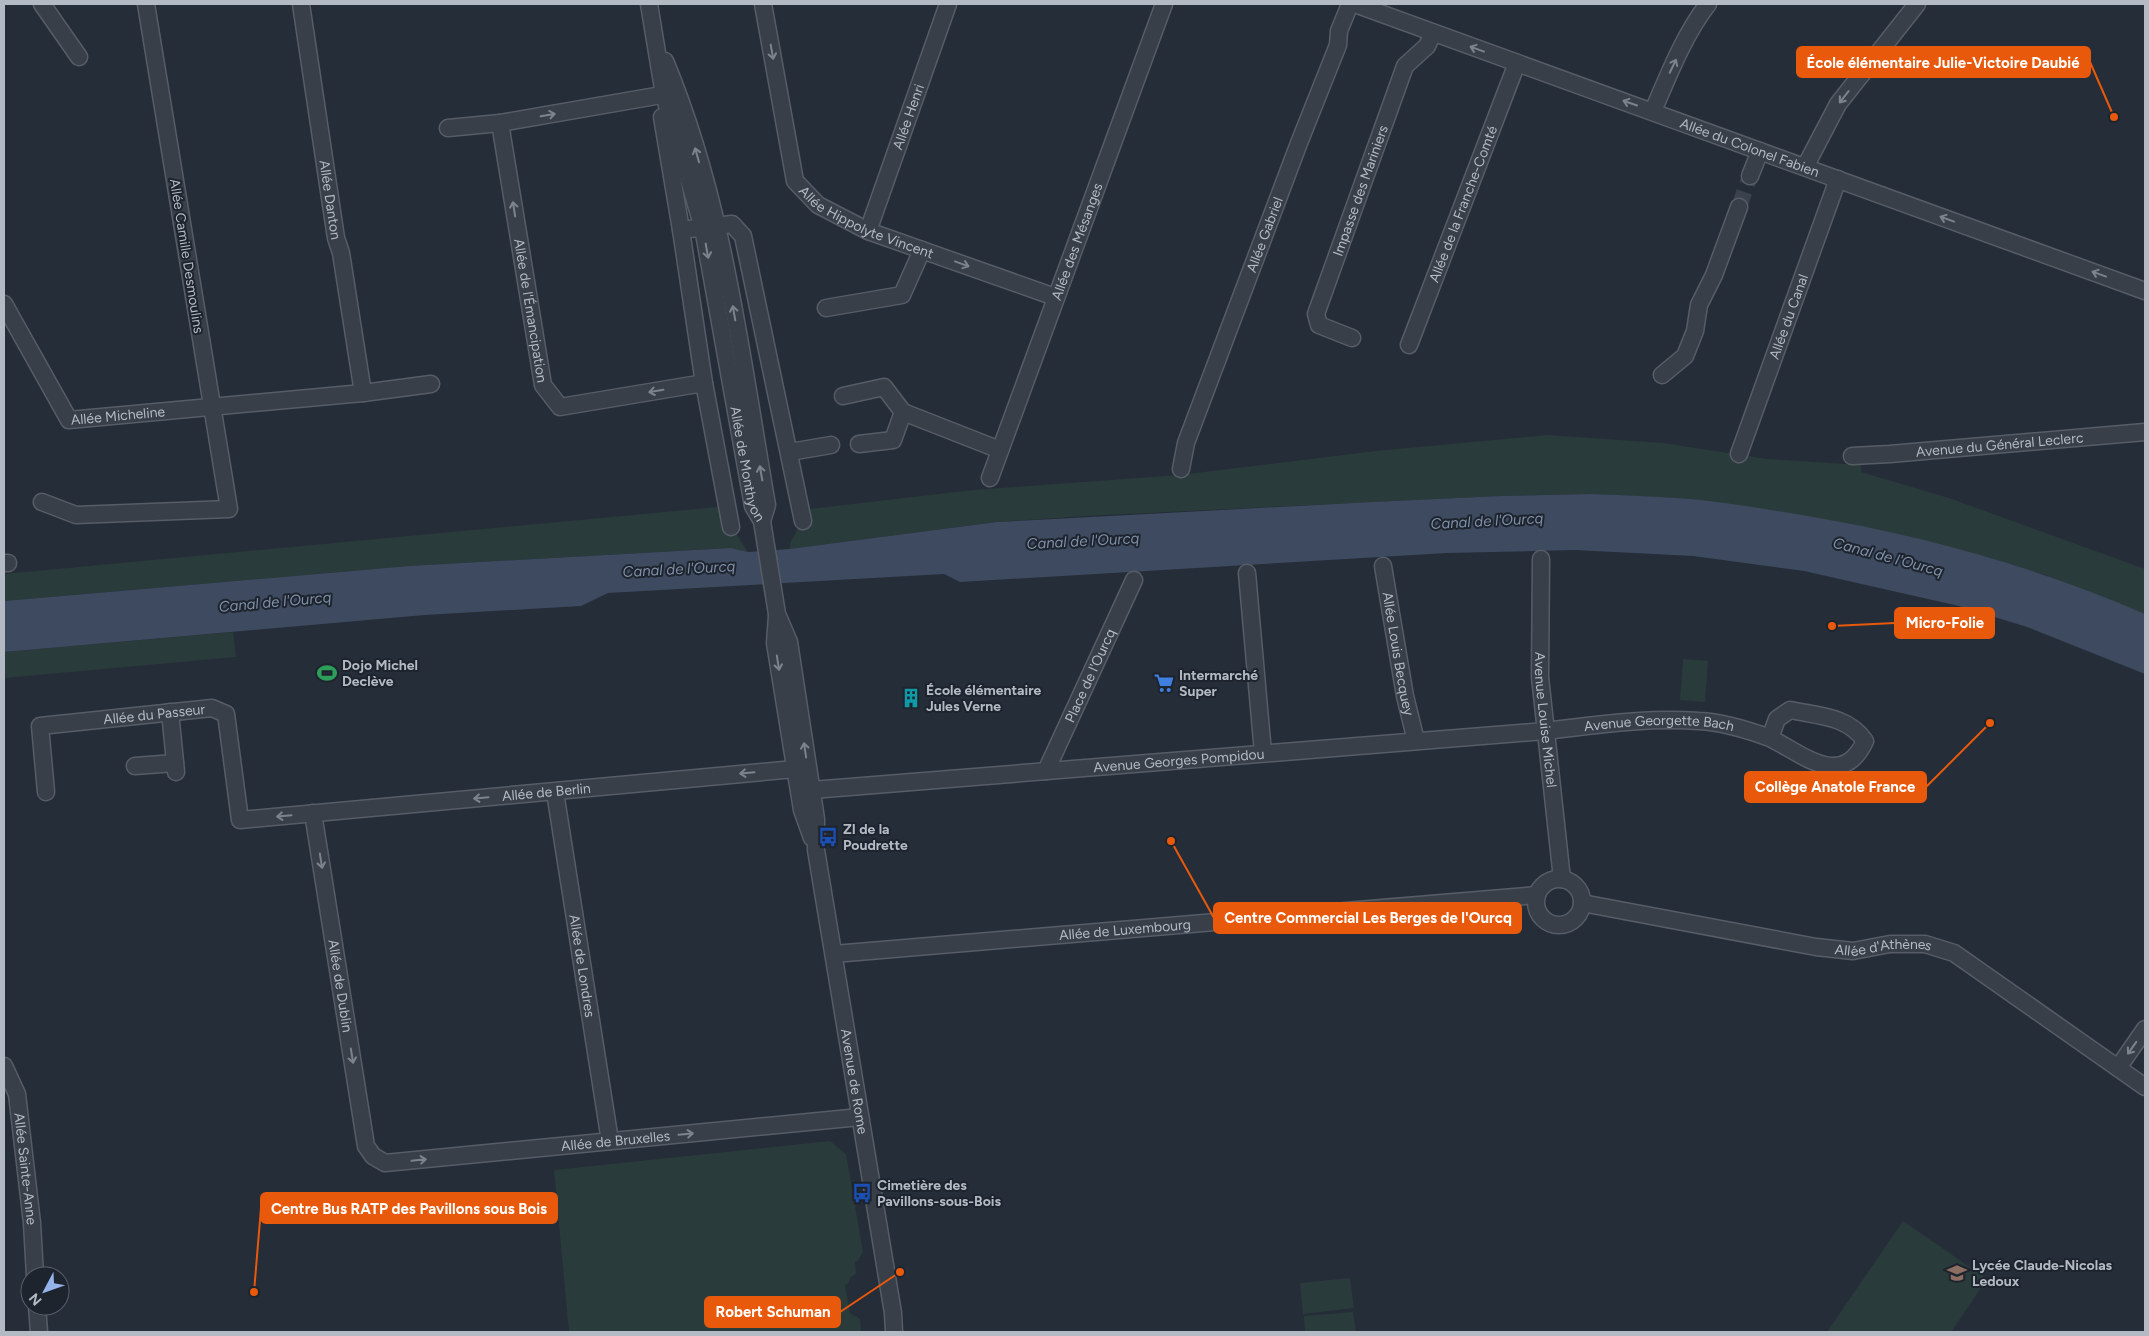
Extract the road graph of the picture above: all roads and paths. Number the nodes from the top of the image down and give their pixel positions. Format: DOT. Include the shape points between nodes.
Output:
graph roads {
  1 [pos="42,4"];
  2 [pos="146,4"];
  3 [pos="301,4"];
  4 [pos="649,4"];
  5 [pos="763,4"];
  6 [pos="948,4"];
  7 [pos="1164,4"];
  8 [pos="1356,4"];
  9 [pos="1708,4"];
  10 [pos="1917,4"];
  11 [pos="1433,33"];
  12 [pos="79,57"];
  13 [pos="1517,63"];
  14 [pos="671,93"];
  15 [pos="1653,111"];
  16 [pos="500,123"];
  17 [pos="448,128"];
  18 [pos="1760,151"];
  19 [pos="1805,166"];
  20 [pos="1750,176"];
  21 [pos="1838,179"];
  22 [pos="1739,207"];
  23 [pos="710,227"];
  24 [pos="681,230"];
  25 [pos="868,231"];
  26 [pos="922,250"];
  27 [pos="2145,291"];
  28 [pos="1056,297"];
  29 [pos="4,304"];
  30 [pos="826,308"];
  31 [pos="1352,338"];
  32 [pos="1409,345"];
  33 [pos="1662,375"];
  34 [pos="704,383"];
  35 [pos="431,384"];
  36 [pos="363,393"];
  37 [pos="843,396"];
  38 [pos="211,408"];
  39 [pos="903,412"];
  40 [pos="2145,432"];
  41 [pos="859,444"];
  42 [pos="831,445"];
  43 [pos="1000,450"];
  44 [pos="790,452"];
  45 [pos="1739,454"];
  46 [pos="1852,456"];
  47 [pos="1181,469"];
  48 [pos="990,478"];
  49 [pos="42,502"];
  50 [pos="803,521"];
  51 [pos="731,527"];
  52 [pos="1541,559"];
  53 [pos="1383,566"];
  54 [pos="1247,574"];
  55 [pos="1134,580"];
  56 [pos="776,609"];
  57 [pos="170,712"];
  58 [pos="1545,730"];
  59 [pos="1770,738"];
  60 [pos="1416,741"];
  61 [pos="1263,753"];
  62 [pos="135,766"];
  63 [pos="795,769"];
  64 [pos="1046,771"];
  65 [pos="812,790"];
  66 [pos="46,792"];
  67 [pos="555,792"];
  68 [pos="313,813"];
  69 [pos="816,819"];
  70 [pos="240,820"];
  71 [pos="816,850"];
  72 [pos="1562,879"];
  73 [pos="1537,895"];
  74 [pos="1582,903"];
  75 [pos="834,954"];
  76 [pos="2145,1029"];
  77 [pos="4,1066"];
  78 [pos="2118,1068"];
  79 [pos="2145,1087"];
  80 [pos="860,1118"];
  81 [pos="610,1141"];
  82 [pos="373,1156"];
  83 [pos="34,1266"];
  84 [pos="893,1313"];
  85 [pos="38,1316"];
  86 [pos="39,1332"];
  87 [pos="894,1332"];
  88 [pos="899,1332"];
  1 -- 12 [label="street"];
  2 -- 38 [label="street, Allée Camille Desmoulins"];
  3 -- 36 [label="street, Allée Danton"];
  4 -- 14 [label="street, Allée de Monthyon"];
  5 -- 25 [label="street, Allée Hippolyte Vincent, one-way" via="795,181 818,205"];
  6 -- 25 [label="street, Allée Henri"];
  7 -- 28 [label="street, Allée des Mésanges"];
  8 -- 11 [label="street, Allée du Colonel Fabien"];
  8 -- 47 [label="street, Allée Gabriel" via="1339,31 1338,45 1186,443"];
  15 -- 9 [label="street, one-way" via="1697,18"];
  10 -- 19 [label="street, one-way" via="1838,104"];
  13 -- 11 [label="street, Allée du Colonel Fabien, one-way"];
  11 -- 31 [label="street, Impasse des Mariniers" via="1427,46 1405,66 1316,314 1319,325"];
  15 -- 13 [label="street, Allée du Colonel Fabien, one-way"];
  13 -- 32 [label="street, Allée de la Franche-Comté"];
  16 -- 14 [label="street, one-way"];
  14 -- 23 [label="street, Allée de Monthyon"];
  14 -- 24 [label="street, Allée de Monthyon" via="661,114"];
  15 -- 18 [label="street, Allée du Colonel Fabien"];
  16 -- 17 [label="street"];
  34 -- 16 [label="street, Allée de l'Émancipation, one-way" via="560,406 542,385"];
  18 -- 19 [label="street, Allée du Colonel Fabien"];
  18 -- 20 [label="street"];
  19 -- 21 [label="street, Allée du Colonel Fabien"];
  27 -- 21 [label="street, Allée du Colonel Fabien, one-way"];
  21 -- 45 [label="street, Allée du Canal"];
  22 -- 33 [label="street" via="1714,275 1699,305 1695,331 1685,356"];
  23 -- 24 [label="street"];
  23 -- 44 [label="street" via="732,224 743,236"];
  23 -- 56 [label="street, Allée de Monthyon" via="753,506 762,521"];
  24 -- 34 [label="street, Allée de Monthyon"];
  25 -- 26 [label="street, Allée Hippolyte Vincent"];
  26 -- 28 [label="street, Allée Hippolyte Vincent, one-way"];
  26 -- 30 [label="street" via="902,295"];
  28 -- 43 [label="street, Allée des Mésanges"];
  29 -- 38 [label="street, Allée Micheline" via="69,420"];
  34 -- 51 [label="street, Allée de Monthyon"];
  35 -- 36 [label="street"];
  36 -- 38 [label="street"];
  37 -- 39 [label="street" via="884,387"];
  38 -- 49 [label="street, Allée Camille Desmoulins" via="229,509 76,515"];
  39 -- 41 [label="street" via="894,440"];
  39 -- 43 [label="street"];
  40 -- 46 [label="street, Avenue du Général Leclerc"];
  42 -- 44 [label="street"];
  43 -- 48 [label="street, Allée des Mésanges"];
  44 -- 50 [label="street"];
  52 -- 58 [label="street, Avenue Louise Michel" via="1540,677"];
  53 -- 60 [label="street, Allée Louis Becquey"];
  54 -- 61 [label="street"];
  55 -- 64 [label="street, Place de l'Ourcq"];
  56 -- 63 [label="street, Avenue de Rome, one-way" via="775,643"];
  65 -- 56 [label="street, Avenue de Rome, one-way" via="789,642"];
  57 -- 62 [label="street" via="175,768"];
  57 -- 66 [label="street, Allée du Passeur" via="40,726"];
  57 -- 70 [label="street, Allée du Passeur" via="212,708 226,714"];
  58 -- 59 [label="street, Avenue Georgette Bach" via="1630,721 1700,720 1743,728"];
  58 -- 60 [label="street, Avenue Georges Pompidou"];
  58 -- 72 [label="street, Avenue Louise Michel"];
  59 -- 59 [label="street, Avenue Georgette Bach" via="1826,767 1842,766 1859,755 1865,741 1846,722 1790,710 1777,719"];
  60 -- 61 [label="street, Avenue Georges Pompidou"];
  61 -- 64 [label="street, Avenue Georges Pompidou"];
  63 -- 67 [label="street, Allée de Berlin, one-way"];
  63 -- 69 [label="street" via="804,772 809,808"];
  63 -- 71 [label="street, Avenue de Rome" via="802,810"];
  64 -- 65 [label="street, Avenue Georges Pompidou"];
  65 -- 69 [label="street, Avenue de Rome"];
  67 -- 68 [label="street, Allée de Berlin, one-way"];
  67 -- 81 [label="street, Allée de Londres"];
  68 -- 70 [label="street, Allée de Berlin, one-way"];
  68 -- 82 [label="street, Allée de Dublin, one-way" via="366,1146"];
  69 -- 71 [label="street, Avenue de Rome"];
  71 -- 75 [label="street, Avenue de Rome"];
  72 -- 73 [label="street" via="1547,882"];
  72 -- 74 [label="street" via="1574,885 1582,896"];
  73 -- 74 [label="street" via="1541,918 1554,926 1570,923 1581,911"];
  73 -- 75 [label="street, Allée de Luxembourg"];
  74 -- 78 [label="street, Allée d'Athènes" via="1826,948 1853,951 1890,944 1925,944 1954,953"];
  75 -- 80 [label="street, Avenue de Rome"];
  76 -- 78 [label="street, one-way"];
  77 -- 83 [label="street, Allée Sainte-Anne" via="17,1094"];
  78 -- 79 [label="street, Allée d'Athènes"];
  81 -- 80 [label="street, Allée de Bruxelles, one-way"];
  80 -- 84 [label="street, Avenue de Rome"];
  82 -- 81 [label="street, Allée de Bruxelles, one-way" via="385,1163"];
  84 -- 87 [label="street, Avenue de Rome"];
  84 -- 88 [label="street, Avenue de Rome"];
  85 -- 86 [label="street"];
}
